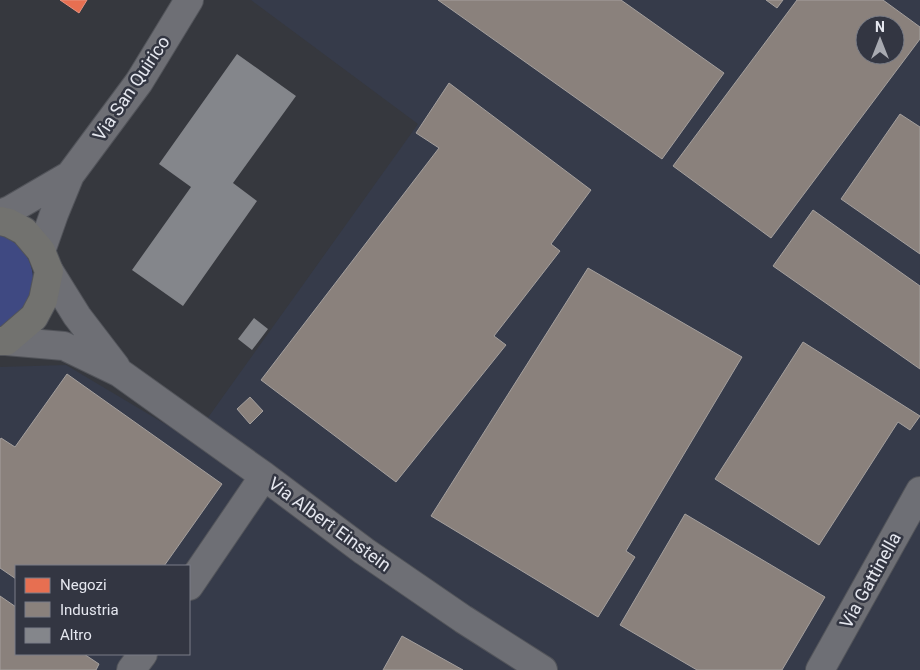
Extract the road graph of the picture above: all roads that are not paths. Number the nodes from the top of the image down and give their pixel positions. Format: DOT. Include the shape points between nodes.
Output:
graph roads {
  1 [pos="189,0"];
  2 [pos="70,175"];
  3 [pos="0,214"];
  4 [pos="0,221"];
  5 [pos="45,261"];
  6 [pos="3,341"];
  7 [pos="120,373"];
  8 [pos="264,476"];
  9 [pos="920,490"];
  10 [pos="190,585"];
  11 [pos="142,655"];
  12 [pos="132,670"];
  13 [pos="543,670"];
  14 [pos="820,670"];
  1 -- 2 [label="street, Via San Quirico" via="139,82"];
  2 -- 3 [label="street, Via San Quirico"];
  2 -- 5 [label="street, Via San Quirico" via="54,214"];
  4 -- 5 [label="main road" via="24,231"];
  5 -- 6 [label="main road, Via San Quirico" via="43,300 34,317"];
  5 -- 7 [label="street, Via Albert Einstein" via="77,316"];
  6 -- 7 [label="street, Via Albert Einstein" via="64,346"];
  7 -- 8 [label="street, Via Albert Einstein"];
  8 -- 10 [label="street"];
  8 -- 13 [label="street, Via Albert Einstein" via="364,551"];
  9 -- 14 [label="street, Via Gattinella"];
  11 -- 12 [label="street"];
}
